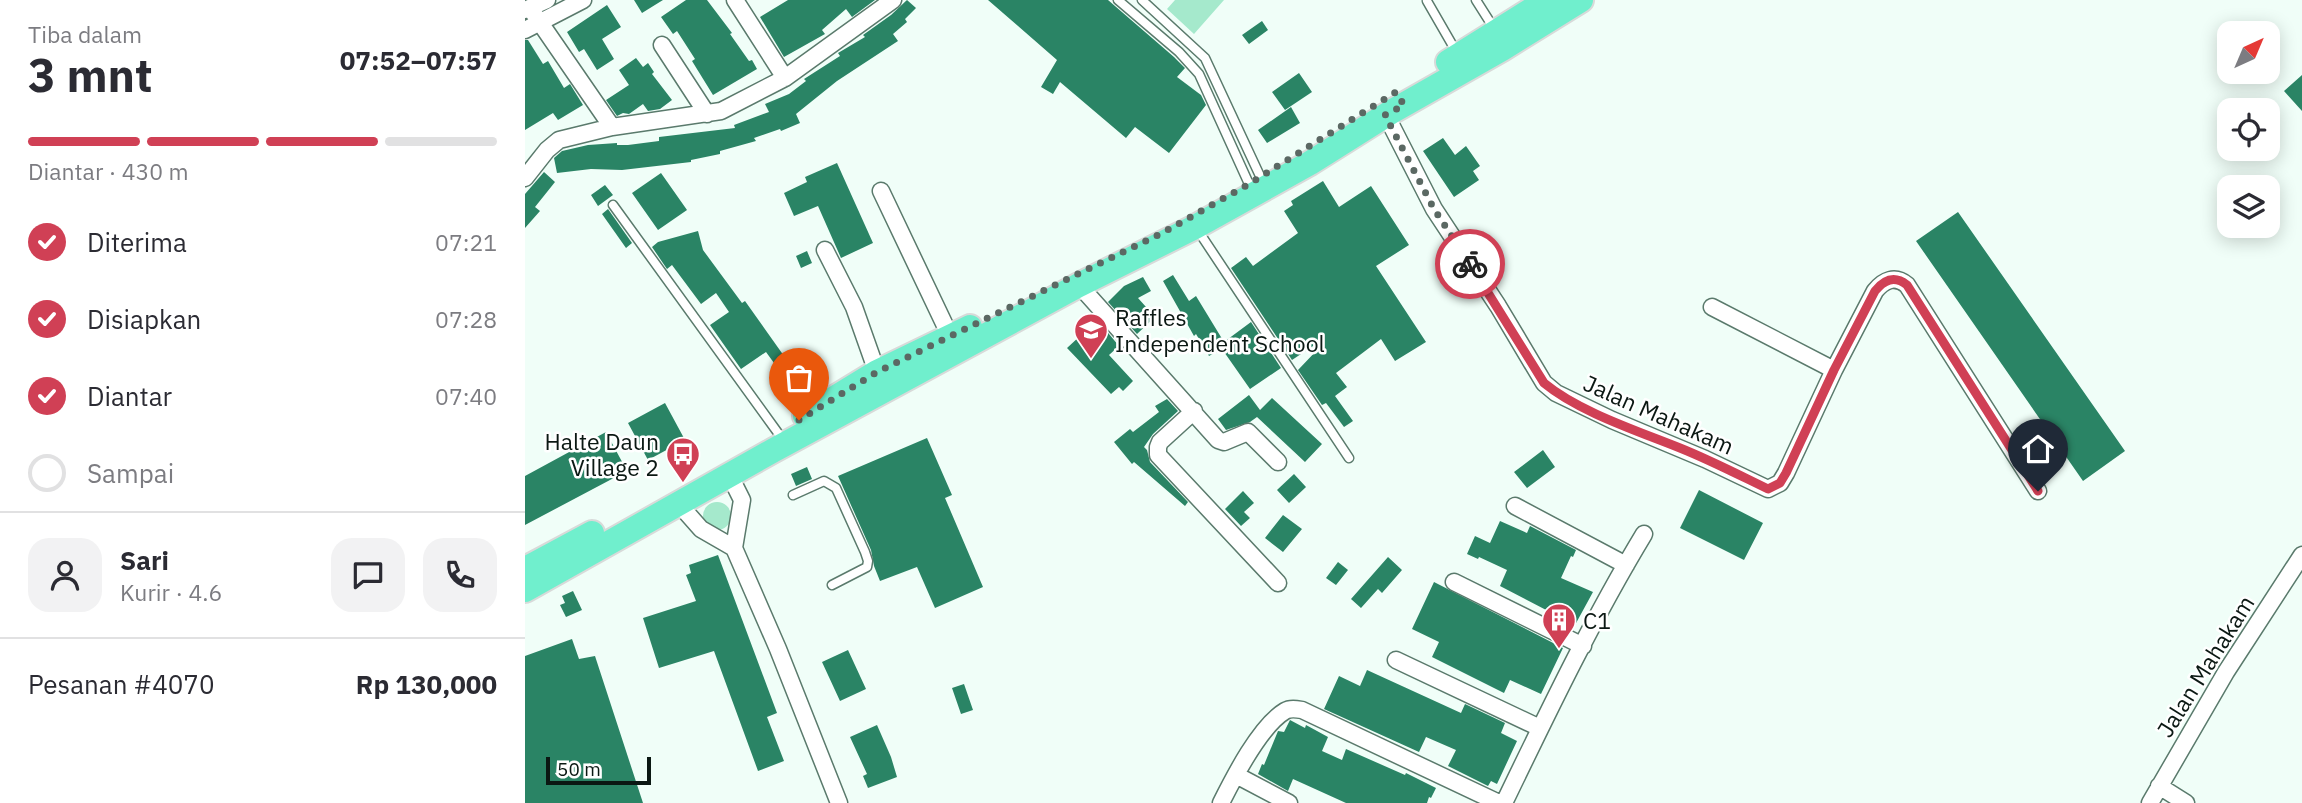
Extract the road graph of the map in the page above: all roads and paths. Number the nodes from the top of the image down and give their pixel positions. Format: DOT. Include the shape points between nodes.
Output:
graph roads {
  1 [pos="547,0"];
  2 [pos="583,0"];
  3 [pos="735,0"];
  4 [pos="893,0"];
  5 [pos="1118,0"];
  6 [pos="1142,0"];
  7 [pos="1476,0"];
  8 [pos="1547,0"];
  9 [pos="1581,0"];
  10 [pos="1427,1"];
  11 [pos="528,9"];
  12 [pos="532,27"];
  13 [pos="1495,30"];
  14 [pos="662,45"];
  15 [pos="1190,46"];
  16 [pos="1182,55"];
  17 [pos="1459,55"];
  18 [pos="1213,75"];
  19 [pos="785,78"];
  20 [pos="1202,80"];
  21 [pos="1395,104"];
  22 [pos="707,114"];
  23 [pos="612,127"];
  24 [pos="527,170"];
  25 [pos="1254,180"];
  26 [pos="881,191"];
  27 [pos="613,205"];
  28 [pos="1195,227"];
  29 [pos="825,250"];
  30 [pos="1079,285"];
  31 [pos="1712,307"];
  32 [pos="950,336"];
  33 [pos="1834,370"];
  34 [pos="877,372"];
  35 [pos="1194,411"];
  36 [pos="778,433"];
  37 [pos="1349,458"];
  38 [pos="1278,461"];
  39 [pos="727,469"];
  40 [pos="2038,491"];
  41 [pos="793,495"];
  42 [pos="674,497"];
  43 [pos="1515,506"];
  44 [pos="1644,534"];
  45 [pos="734,548"];
  46 [pos="2302,555"];
  47 [pos="1626,565"];
  48 [pos="525,569"];
  49 [pos="1454,582"];
  50 [pos="1278,583"];
  51 [pos="832,585"];
  52 [pos="525,590"];
  53 [pos="1583,646"];
  54 [pos="1397,660"];
  55 [pos="1540,728"];
  56 [pos="1236,775"];
  57 [pos="2159,786"];
  58 [pos="839,803"];
  59 [pos="1221,803"];
  60 [pos="1289,803"];
  61 [pos="1499,803"];
  62 [pos="1504,803"];
  63 [pos="2150,803"];
  64 [pos="2186,803"];
  1 -- 11 [label="street"];
  2 -- 12 [label="street"];
  3 -- 19 [label="street"];
  4 -- 19 [label="street"];
  5 -- 16 [label="lane"];
  6 -- 15 [label="lane"];
  7 -- 13 [label="lane"];
  8 -- 13 [label="main road"];
  9 -- 21 [label="main road" via="1502,49"];
  10 -- 17 [label="lane"];
  11 -- 12 [label="street"];
  12 -- 23 [label="street"];
  13 -- 17 [label="main road"];
  14 -- 22 [label="street"];
  15 -- 16 [label="lane"];
  15 -- 18 [label="lane" via="1205,58"];
  16 -- 20 [label="lane"];
  17 -- 21 [label="main road"];
  18 -- 20 [label="lane"];
  18 -- 25 [label="lane"];
  19 -- 22 [label="street"];
  20 -- 25 [label="lane"];
  21 -- 25 [label="main road"];
  21 -- 28 [label="main road" via="1310,163"];
  21 -- 33 [label="street, Jalan Mahakam" via="1434,209 1544,383 1556,393 1768,489 1786,473"];
  22 -- 23 [label="street"];
  23 -- 24 [label="street" via="559,140"];
  25 -- 32 [label="main road" via="1164,232"];
  26 -- 32 [label="street"];
  27 -- 36 [label="lane"];
  28 -- 30 [label="main road"];
  28 -- 37 [label="lane"];
  29 -- 34 [label="street" via="854,307"];
  30 -- 35 [label="street"];
  30 -- 39 [label="main road"];
  31 -- 33 [label="street"];
  32 -- 34 [label="main road"];
  33 -- 40 [label="street, Jalan Mahakam" via="1875,291 1882,283 1901,280"];
  34 -- 36 [label="main road"];
  35 -- 38 [label="street" via="1218,440 1248,432"];
  35 -- 50 [label="street" via="1160,442 1158,456"];
  36 -- 39 [label="main road"];
  39 -- 42 [label="main road"];
  39 -- 45 [label="street" via="742,500"];
  41 -- 51 [label="lane" via="824,481 832,484 865,552 867,567"];
  42 -- 45 [label="street" via="701,529"];
  42 -- 48 [label="main road"];
  42 -- 52 [label="main road"];
  43 -- 47 [label="street"];
  44 -- 47 [label="street"];
  45 -- 58 [label="street"];
  46 -- 57 [label="street, Jalan Mahakam"];
  47 -- 53 [label="street"];
  49 -- 53 [label="street"];
  53 -- 55 [label="street"];
  54 -- 55 [label="street"];
  55 -- 62 [label="street"];
  56 -- 59 [label="street"];
  56 -- 60 [label="street"];
  56 -- 61 [label="street" via="1263,733 1294,709"];
  57 -- 63 [label="street, Jalan Mahakam"];
  57 -- 64 [label="street"];
}
